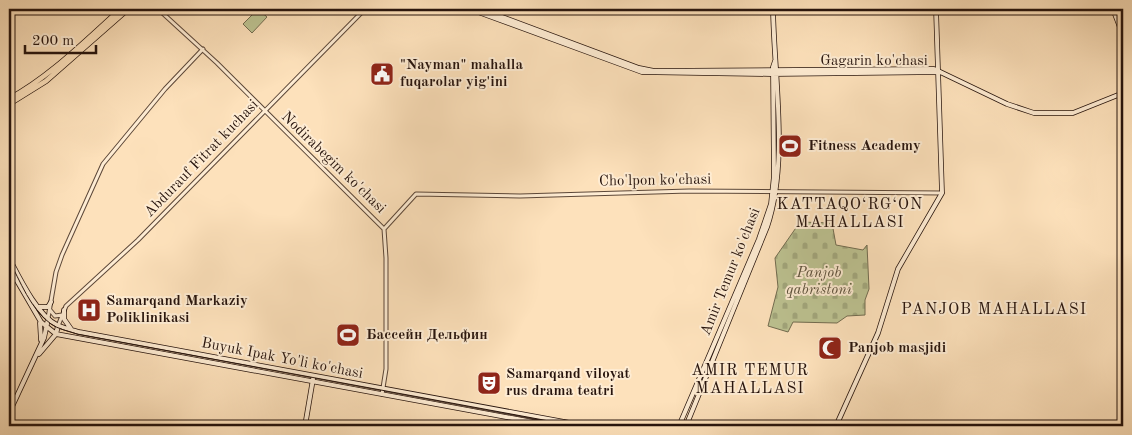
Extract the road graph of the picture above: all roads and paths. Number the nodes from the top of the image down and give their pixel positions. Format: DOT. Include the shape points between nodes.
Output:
graph roads {
  1 [pos="121,9"];
  2 [pos="128,9"];
  3 [pos="158,9"];
  4 [pos="365,9"];
  5 [pos="470,9"];
  6 [pos="481,9"];
  7 [pos="773,9"];
  8 [pos="936,9"];
  9 [pos="1113,9"];
  10 [pos="1123,35"];
  11 [pos="203,49"];
  12 [pos="775,72"];
  13 [pos="939,72"];
  14 [pos="1123,93"];
  15 [pos="9,99"];
  16 [pos="9,104"];
  17 [pos="264,111"];
  18 [pos="774,192"];
  19 [pos="942,193"];
  20 [pos="384,229"];
  21 [pos="9,258"];
  22 [pos="9,267"];
  23 [pos="746,273"];
  24 [pos="51,302"];
  25 [pos="38,306"];
  26 [pos="50,310"];
  27 [pos="64,310"];
  28 [pos="62,315"];
  29 [pos="39,318"];
  30 [pos="48,319"];
  31 [pos="58,326"];
  32 [pos="46,328"];
  33 [pos="73,330"];
  34 [pos="45,334"];
  35 [pos="56,334"];
  36 [pos="65,336"];
  37 [pos="52,339"];
  38 [pos="40,346"];
  39 [pos="46,346"];
  40 [pos="35,358"];
  41 [pos="313,379"];
  42 [pos="382,392"];
  43 [pos="9,413"];
  44 [pos="837,425"];
  45 [pos="305,426"];
  46 [pos="555,426"];
  47 [pos="586,426"];
  48 [pos="680,426"];
  49 [pos="686,426"];
  1 -- 15 [label="main road" via="32,86"];
  2 -- 16 [label="main road" via="46,81"];
  3 -- 11 [label="street, Nodirabegim ko'chasi"];
  4 -- 17 [label="street, Abdurauf Fitrat kuchasi"];
  5 -- 12 [label="main road, Gagarin ko'chasi" via="642,72"];
  6 -- 12 [label="main road, Gagarin ko'chasi" via="639,68"];
  7 -- 12 [label="main road, Amir Temur ko'chasi"];
  8 -- 13 [label="main road"];
  9 -- 10 [label="main road"];
  11 -- 17 [label="street, Nodirabegim ko'chasi"];
  11 -- 24 [label="street" via="165,89 99,170 62,255"];
  12 -- 13 [label="main road, Gagarin ko'chasi" via="908,68"];
  12 -- 18 [label="main road, Amir Temur ko'chasi"];
  13 -- 14 [label="main road, Gagarin ko'chasi" via="1034,113 1073,113"];
  13 -- 19 [label="main road"];
  17 -- 20 [label="street, Nodirabegim ko'chasi"];
  17 -- 27 [label="street, Abdurauf Fitrat kuchasi" via="138,240"];
  18 -- 19 [label="street, Cho'lpon ko'chasi"];
  18 -- 20 [label="street, Cho'lpon ko'chasi" via="520,196 416,194"];
  18 -- 23 [label="main road, Amir Temur ko'chasi" via="769,221"];
  19 -- 44 [label="main road" via="898,269 878,333"];
  20 -- 42 [label="street" via="386,369"];
  21 -- 25 [label="main road, Buyuk Ipak Yo'li ko'chasi"];
  22 -- 29 [label="main road, Buyuk Ipak Yo'li ko'chasi"];
  23 -- 48 [label="main road, Amir Temur ko'chasi"];
  23 -- 49 [label="main road, Amir Temur ko'chasi"];
  24 -- 25 [label="main road" via="48,307"];
  24 -- 26 [label="street"];
  25 -- 30 [label="main road, Buyuk Ipak Yo'li ko'chasi"];
  26 -- 28 [label="street" via="55,316"];
  26 -- 30 [label="street"];
  27 -- 28 [label="street, Abdurauf Fitrat kuchasi"];
  27 -- 33 [label="main road" via="64,319"];
  28 -- 31 [label="street, Abdurauf Fitrat kuchasi"];
  29 -- 32 [label="main road, Buyuk Ipak Yo'li ko'chasi"];
  29 -- 38 [label="main road"];
  30 -- 31 [label="main road, Buyuk Ipak Yo'li ko'chasi"];
  30 -- 32 [label="main road"];
  31 -- 33 [label="main road, Buyuk Ipak Yo'li ko'chasi"];
  31 -- 35 [label="main road"];
  32 -- 34 [label="main road"];
  32 -- 35 [label="main road, Buyuk Ipak Yo'li ko'chasi"];
  33 -- 41 [label="main road, Buyuk Ipak Yo'li ko'chasi"];
  34 -- 37 [label="main road"];
  34 -- 38 [label="main road"];
  35 -- 36 [label="main road, Buyuk Ipak Yo'li ko'chasi"];
  35 -- 37 [label="main road"];
  36 -- 39 [label="main road"];
  36 -- 41 [label="main road, Buyuk Ipak Yo'li ko'chasi"];
  37 -- 39 [label="main road"];
  38 -- 40 [label="main road"];
  39 -- 40 [label="main road"];
  40 -- 43 [label="main road"];
  41 -- 42 [label="main road, Buyuk Ipak Yo'li ko'chasi"];
  41 -- 45 [label="main road"];
  42 -- 46 [label="main road, Buyuk Ipak Yo'li ko'chasi"];
  42 -- 47 [label="main road, Buyuk Ipak Yo'li ko'chasi"];
}
